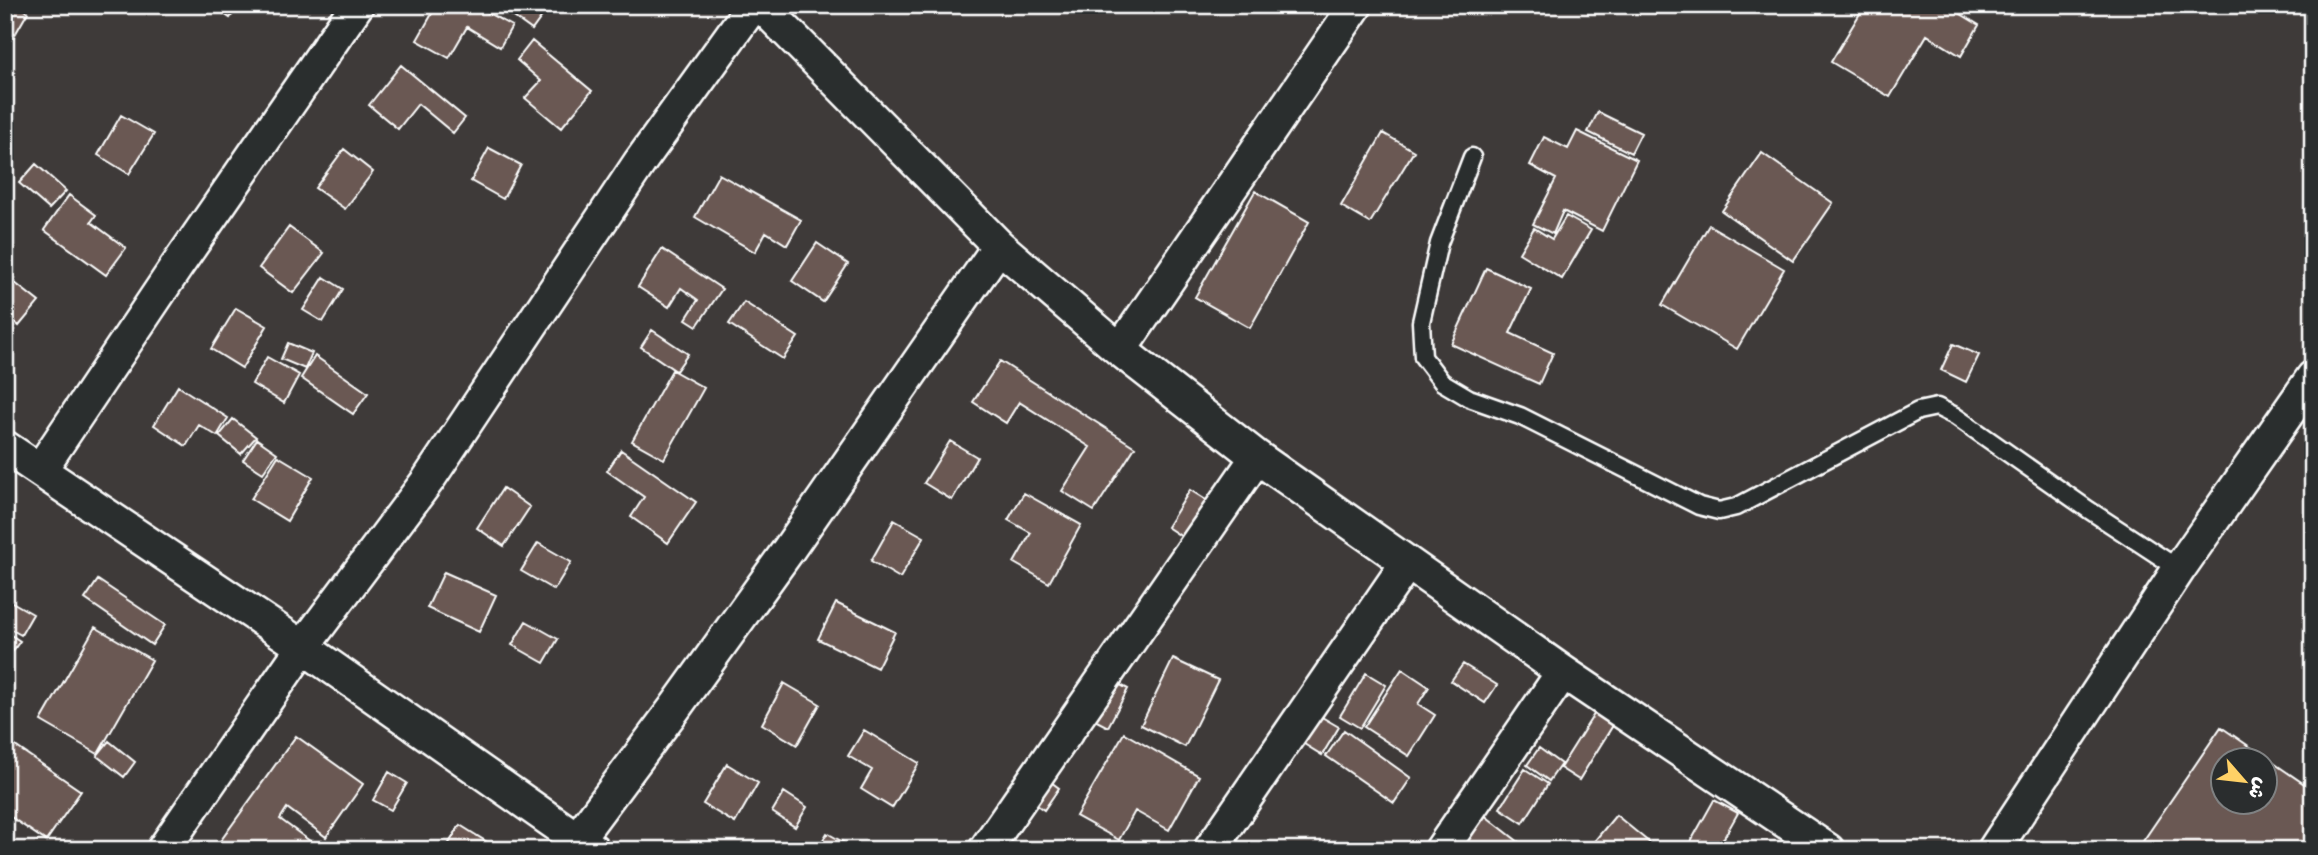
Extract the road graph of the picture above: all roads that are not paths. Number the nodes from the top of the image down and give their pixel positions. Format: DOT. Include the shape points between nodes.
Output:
graph roads {
  1 [pos="358,5"];
  2 [pos="753,5"];
  3 [pos="761,5"];
  4 [pos="1356,5"];
  5 [pos="1472,157"];
  6 [pos="999,246"];
  7 [pos="1121,350"];
  8 [pos="2313,377"];
  9 [pos="5,447"];
  10 [pos="1257,457"];
  11 [pos="40,470"];
  12 [pos="1407,563"];
  13 [pos="2179,569"];
  14 [pos="303,647"];
  15 [pos="1563,672"];
  16 [pos="580,846"];
  17 [pos="163,850"];
  18 [pos="985,850"];
  19 [pos="1210,850"];
  20 [pos="1441,850"];
  21 [pos="1828,850"];
  22 [pos="1994,850"];
  1 -- 11 [label="street"];
  2 -- 14 [label="street" via="640,162 428,480"];
  3 -- 6 [label="street"];
  4 -- 7 [label="street"];
  5 -- 13 [label="lane" via="1439,243 1421,322 1423,357 1443,382 1469,398 1520,416 1699,506 1719,511 1736,507 1917,411 1937,407"];
  6 -- 7 [label="street"];
  6 -- 16 [label="street"];
  7 -- 10 [label="street"];
  8 -- 13 [label="street"];
  9 -- 11 [label="street"];
  10 -- 12 [label="street"];
  10 -- 18 [label="street"];
  11 -- 14 [label="street"];
  12 -- 15 [label="street"];
  12 -- 19 [label="street"];
  13 -- 22 [label="street"];
  14 -- 16 [label="street"];
  14 -- 17 [label="street"];
  15 -- 20 [label="street"];
  15 -- 21 [label="street"];
}
